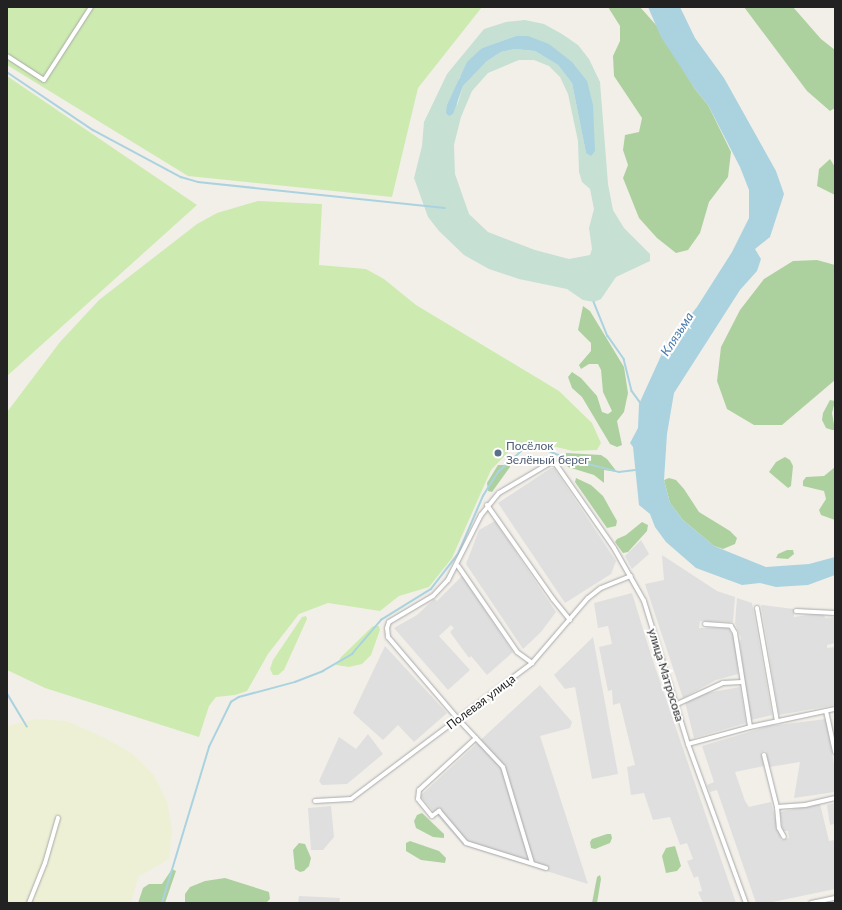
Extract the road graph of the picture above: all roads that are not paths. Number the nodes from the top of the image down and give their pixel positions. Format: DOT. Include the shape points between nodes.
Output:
graph roads {
  1 [pos="88,8"];
  2 [pos="7,56"];
  3 [pos="487,505"];
  4 [pos="458,566"];
  5 [pos="631,576"];
  6 [pos="757,608"];
  7 [pos="796,611"];
  8 [pos="835,613"];
  9 [pos="570,620"];
  10 [pos="704,624"];
  11 [pos="532,663"];
  12 [pos="742,682"];
  13 [pos="675,705"];
  14 [pos="835,709"];
  15 [pos="826,711"];
  16 [pos="458,719"];
  17 [pos="777,721"];
  18 [pos="750,727"];
  19 [pos="476,738"];
  20 [pos="688,744"];
  21 [pos="835,752"];
  22 [pos="764,755"];
  23 [pos="835,798"];
  24 [pos="315,801"];
  25 [pos="777,807"];
  26 [pos="58,818"];
  27 [pos="784,837"];
  28 [pos="532,863"];
  29 [pos="546,868"];
  30 [pos="835,898"];
  31 [pos="29,903"];
  32 [pos="746,903"];
  33 [pos="811,903"];
  1 -- 2 [label="street" via="44,80"];
  3 -- 4 [label="street"];
  3 -- 5 [label="street, улица Матросова" via="499,493 550,463 555,463"];
  3 -- 9 [label="street"];
  4 -- 11 [label="street" via="517,652"];
  4 -- 16 [label="street" via="433,596 389,622 387,628 388,636"];
  5 -- 9 [label="street, Полевая улица" via="592,595"];
  5 -- 13 [label="street, улица Матросова" via="644,601"];
  6 -- 17 [label="street"];
  7 -- 8 [label="street"];
  9 -- 11 [label="street, Полевая улица"];
  10 -- 12 [label="street" via="731,626 735,633"];
  11 -- 16 [label="street, Полевая улица"];
  12 -- 13 [label="street" via="723,683"];
  12 -- 18 [label="street"];
  13 -- 20 [label="street, улица Матросова"];
  14 -- 15 [label="street"];
  15 -- 17 [label="street"];
  15 -- 21 [label="street"];
  16 -- 19 [label="street"];
  16 -- 24 [label="street, Полевая улица" via="351,799"];
  17 -- 18 [label="street"];
  18 -- 20 [label="street"];
  19 -- 28 [label="street" via="506,772"];
  19 -- 28 [label="street" via="419,790 418,799 432,816 439,810 466,843"];
  20 -- 32 [label="street, улица Матросова"];
  22 -- 25 [label="street"];
  23 -- 25 [label="street" via="805,805"];
  25 -- 27 [label="street" via="779,828"];
  26 -- 31 [label="street" via="45,863"];
  28 -- 29 [label="street"];
  30 -- 33 [label="street"];
}
